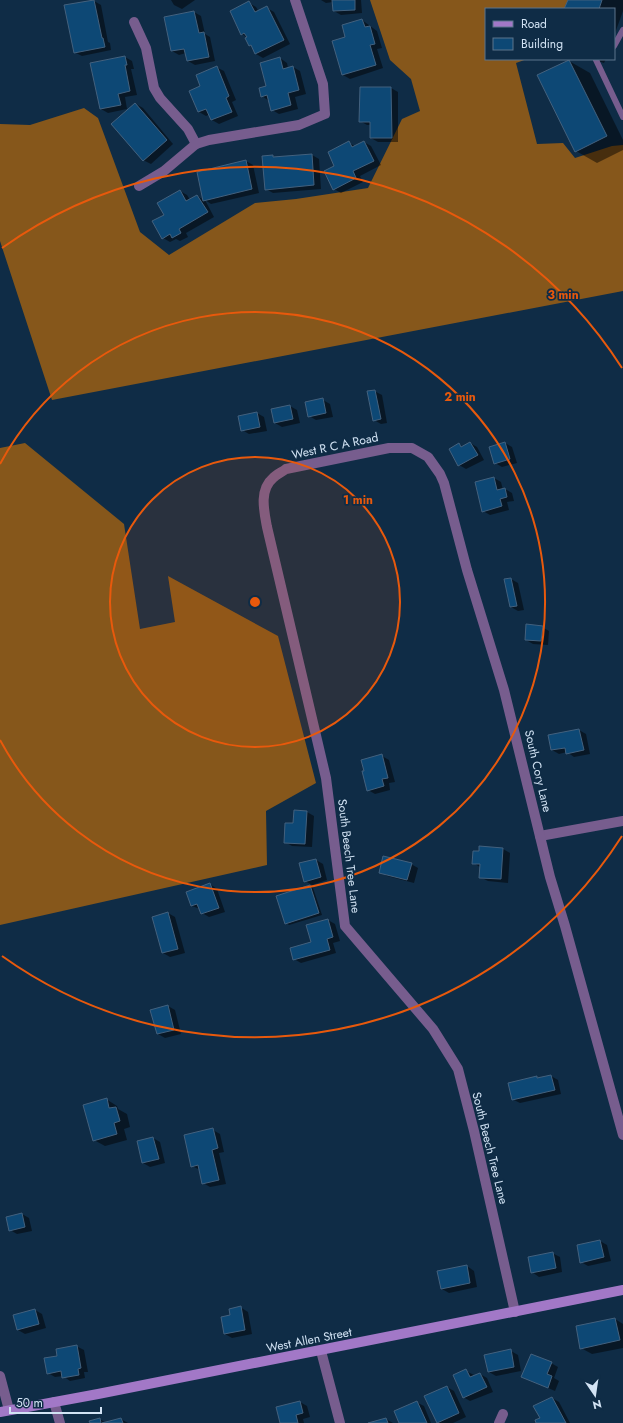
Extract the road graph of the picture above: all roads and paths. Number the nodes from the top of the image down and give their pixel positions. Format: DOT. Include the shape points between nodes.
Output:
graph roads {
  1 [pos="295,0"];
  2 [pos="134,22"];
  3 [pos="623,30"];
  4 [pos="615,44"];
  5 [pos="596,60"];
  6 [pos="623,117"];
  7 [pos="196,144"];
  8 [pos="139,186"];
  9 [pos="389,448"];
  10 [pos="286,469"];
  11 [pos="623,821"];
  12 [pos="540,836"];
  13 [pos="623,1135"];
  14 [pos="623,1290"];
  15 [pos="516,1312"];
  16 [pos="321,1351"];
  17 [pos="0,1376"];
  18 [pos="54,1402"];
  19 [pos="5,1411"];
  20 [pos="60,1423"];
  21 [pos="340,1423"];
  1 -- 7 [label="street" via="323,84 325,114 299,125"];
  2 -- 7 [label="street" via="146,48 154,88 188,129"];
  3 -- 4 [label="lane"];
  5 -- 6 [label="lane"];
  7 -- 8 [label="street" via="164,171"];
  9 -- 10 [label="street, West R C A Road"];
  9 -- 12 [label="street, South Cory Lane" via="412,448 424,454 444,483 510,714"];
  10 -- 15 [label="street, South Beech Tree Lane" via="272,478 266,488 264,507 326,778 345,926 433,1029 458,1069"];
  11 -- 12 [label="street"];
  12 -- 13 [label="street, South Cory Lane"];
  14 -- 15 [label="street, West Allen Street"];
  15 -- 16 [label="street, West Allen Street"];
  16 -- 18 [label="street, West Allen Street"];
  16 -- 21 [label="street"];
  17 -- 19 [label="street"];
  18 -- 19 [label="street, West Allen Street"];
  18 -- 20 [label="street"];
}
